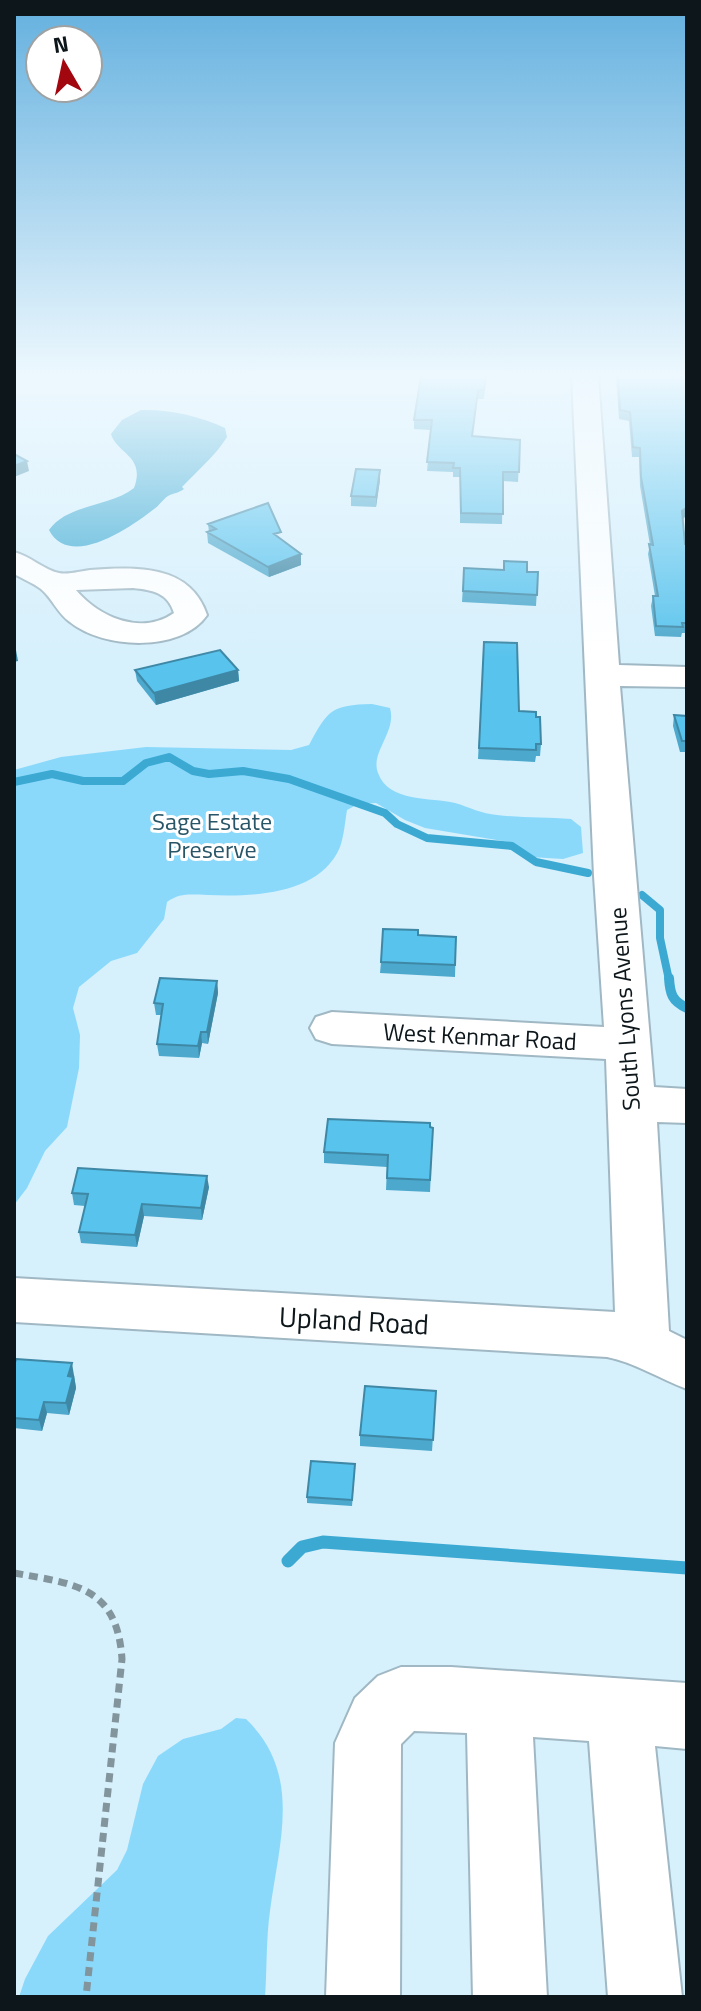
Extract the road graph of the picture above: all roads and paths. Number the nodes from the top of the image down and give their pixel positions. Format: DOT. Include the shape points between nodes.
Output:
graph roads {
  1 [pos="591,470"];
  2 [pos="14,561"];
  3 [pos="53,583"];
  4 [pos="604,675"];
  5 [pos="687,677"];
  6 [pos="332,1028"];
  7 [pos="627,1044"];
  8 [pos="632,1103"];
  9 [pos="687,1106"];
  10 [pos="14,1300"];
  11 [pos="665,1353"];
  12 [pos="14,1573"];
  13 [pos="499,1703"];
  14 [pos="619,1711"];
  15 [pos="687,1716"];
  16 [pos="86,1997"];
  17 [pos="363,1997"];
  18 [pos="510,1997"];
  19 [pos="645,1997"];
  1 -- 4 [label="street, South Lyons Avenue"];
  2 -- 3 [label="street"];
  4 -- 5 [label="street"];
  4 -- 7 [label="street, South Lyons Avenue"];
  6 -- 7 [label="street, West Kenmar Road"];
  7 -- 8 [label="street, South Lyons Avenue"];
  8 -- 9 [label="street"];
  8 -- 11 [label="street, South Lyons Avenue"];
  10 -- 11 [label="street, Upland Road" via="607,1334"];
  12 -- 16 [label="path" via="89,1590 112,1613 121,1635"];
  13 -- 14 [label="street"];
  13 -- 17 [label="street" via="401,1699 378,1721 368,1743"];
  13 -- 18 [label="street"];
  14 -- 15 [label="street"];
  14 -- 19 [label="street"];
}
